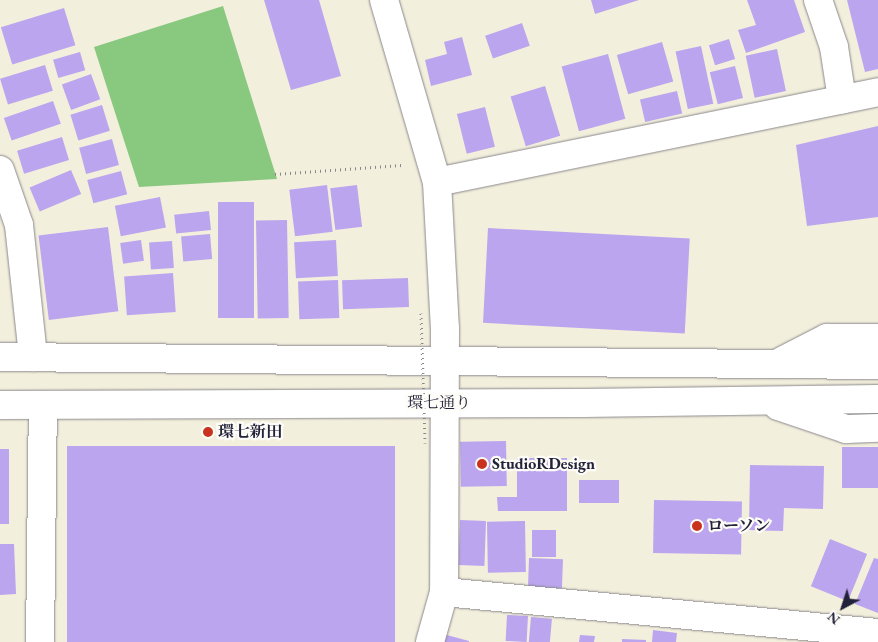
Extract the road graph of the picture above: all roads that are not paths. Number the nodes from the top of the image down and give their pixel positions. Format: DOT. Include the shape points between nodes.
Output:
graph roads {
  1 [pos="384,0"];
  2 [pos="818,0"];
  3 [pos="878,92"];
  4 [pos="842,99"];
  5 [pos="437,182"];
  6 [pos="3,187"];
  7 [pos="878,338"];
  8 [pos="0,357"];
  9 [pos="33,357"];
  10 [pos="445,360"];
  11 [pos="778,363"];
  12 [pos="869,365"];
  13 [pos="878,399"];
  14 [pos="758,400"];
  15 [pos="446,404"];
  16 [pos="0,405"];
  17 [pos="43,405"];
  18 [pos="878,428"];
  19 [pos="444,592"];
  20 [pos="878,633"];
  21 [pos="40,642"];
  22 [pos="430,642"];
  1 -- 5 [label="street"];
  2 -- 4 [label="street" via="834,47"];
  3 -- 4 [label="street"];
  4 -- 5 [label="street"];
  5 -- 10 [label="street"];
  6 -- 9 [label="street" via="19,225"];
  7 -- 11 [label="street" via="828,338"];
  8 -- 9 [label="street"];
  9 -- 10 [label="street"];
  10 -- 11 [label="street"];
  10 -- 15 [label="street"];
  11 -- 12 [label="street"];
  13 -- 14 [label="street, 環七通り"];
  14 -- 15 [label="street, 環七通り"];
  14 -- 18 [label="street" via="846,429"];
  15 -- 17 [label="street, 環七通り"];
  15 -- 19 [label="street"];
  16 -- 17 [label="street, 環七通り"];
  17 -- 21 [label="street"];
  19 -- 20 [label="street"];
  19 -- 22 [label="street"];
}
